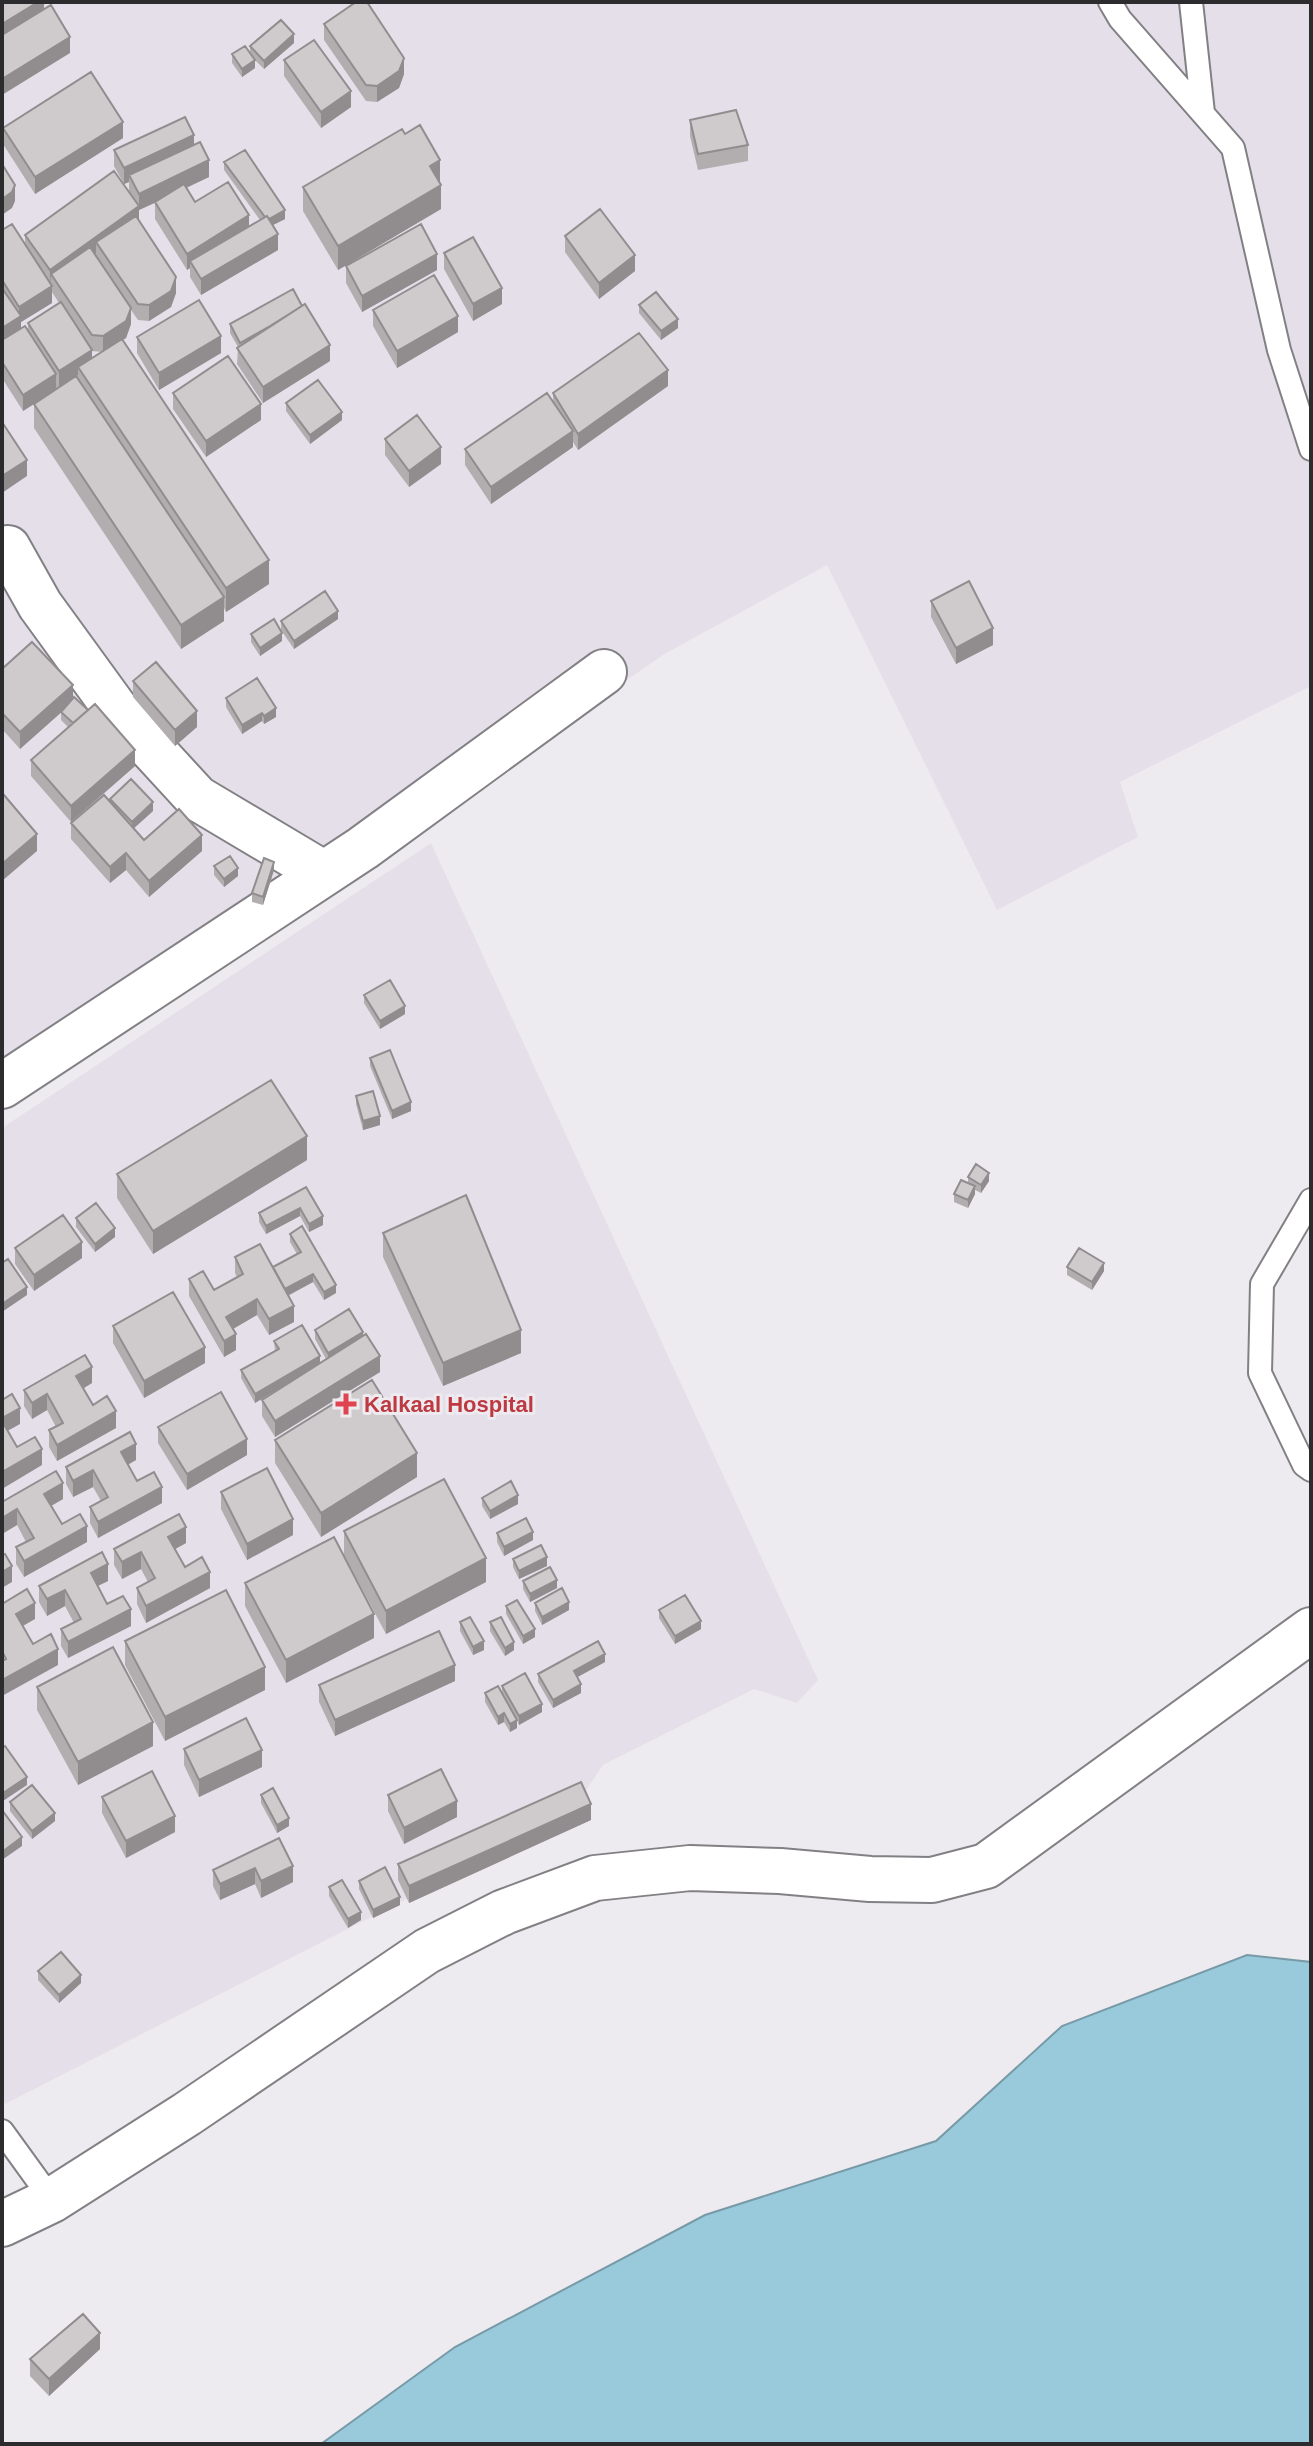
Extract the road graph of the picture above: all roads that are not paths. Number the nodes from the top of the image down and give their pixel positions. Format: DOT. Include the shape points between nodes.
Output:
graph roads {
  1 [pos="1110,2"];
  2 [pos="1191,2"];
  3 [pos="1203,113"];
  4 [pos="1311,449"];
  5 [pos="2,550"];
  6 [pos="604,672"];
  7 [pos="323,873"];
  8 [pos="2,1086"];
  9 [pos="1311,1200"];
  10 [pos="1311,1470"];
  11 [pos="1311,1630"];
  12 [pos="2,2131"];
  13 [pos="52,2200"];
  14 [pos="2,2224"];
  1 -- 3 [label="lane"];
  2 -- 3 [label="lane"];
  3 -- 4 [label="lane" via="1233,148 1279,350"];
  5 -- 7 [label="street" via="8,548 40,605 117,711 197,798"];
  6 -- 7 [label="street"];
  7 -- 8 [label="street"];
  9 -- 10 [label="lane" via="1262,1284 1260,1373"];
  11 -- 13 [label="street" via="986,1866 932,1880 690,1868 595,1878 504,1912 427,1951"];
  12 -- 13 [label="lane"];
  13 -- 14 [label="street"];
}
